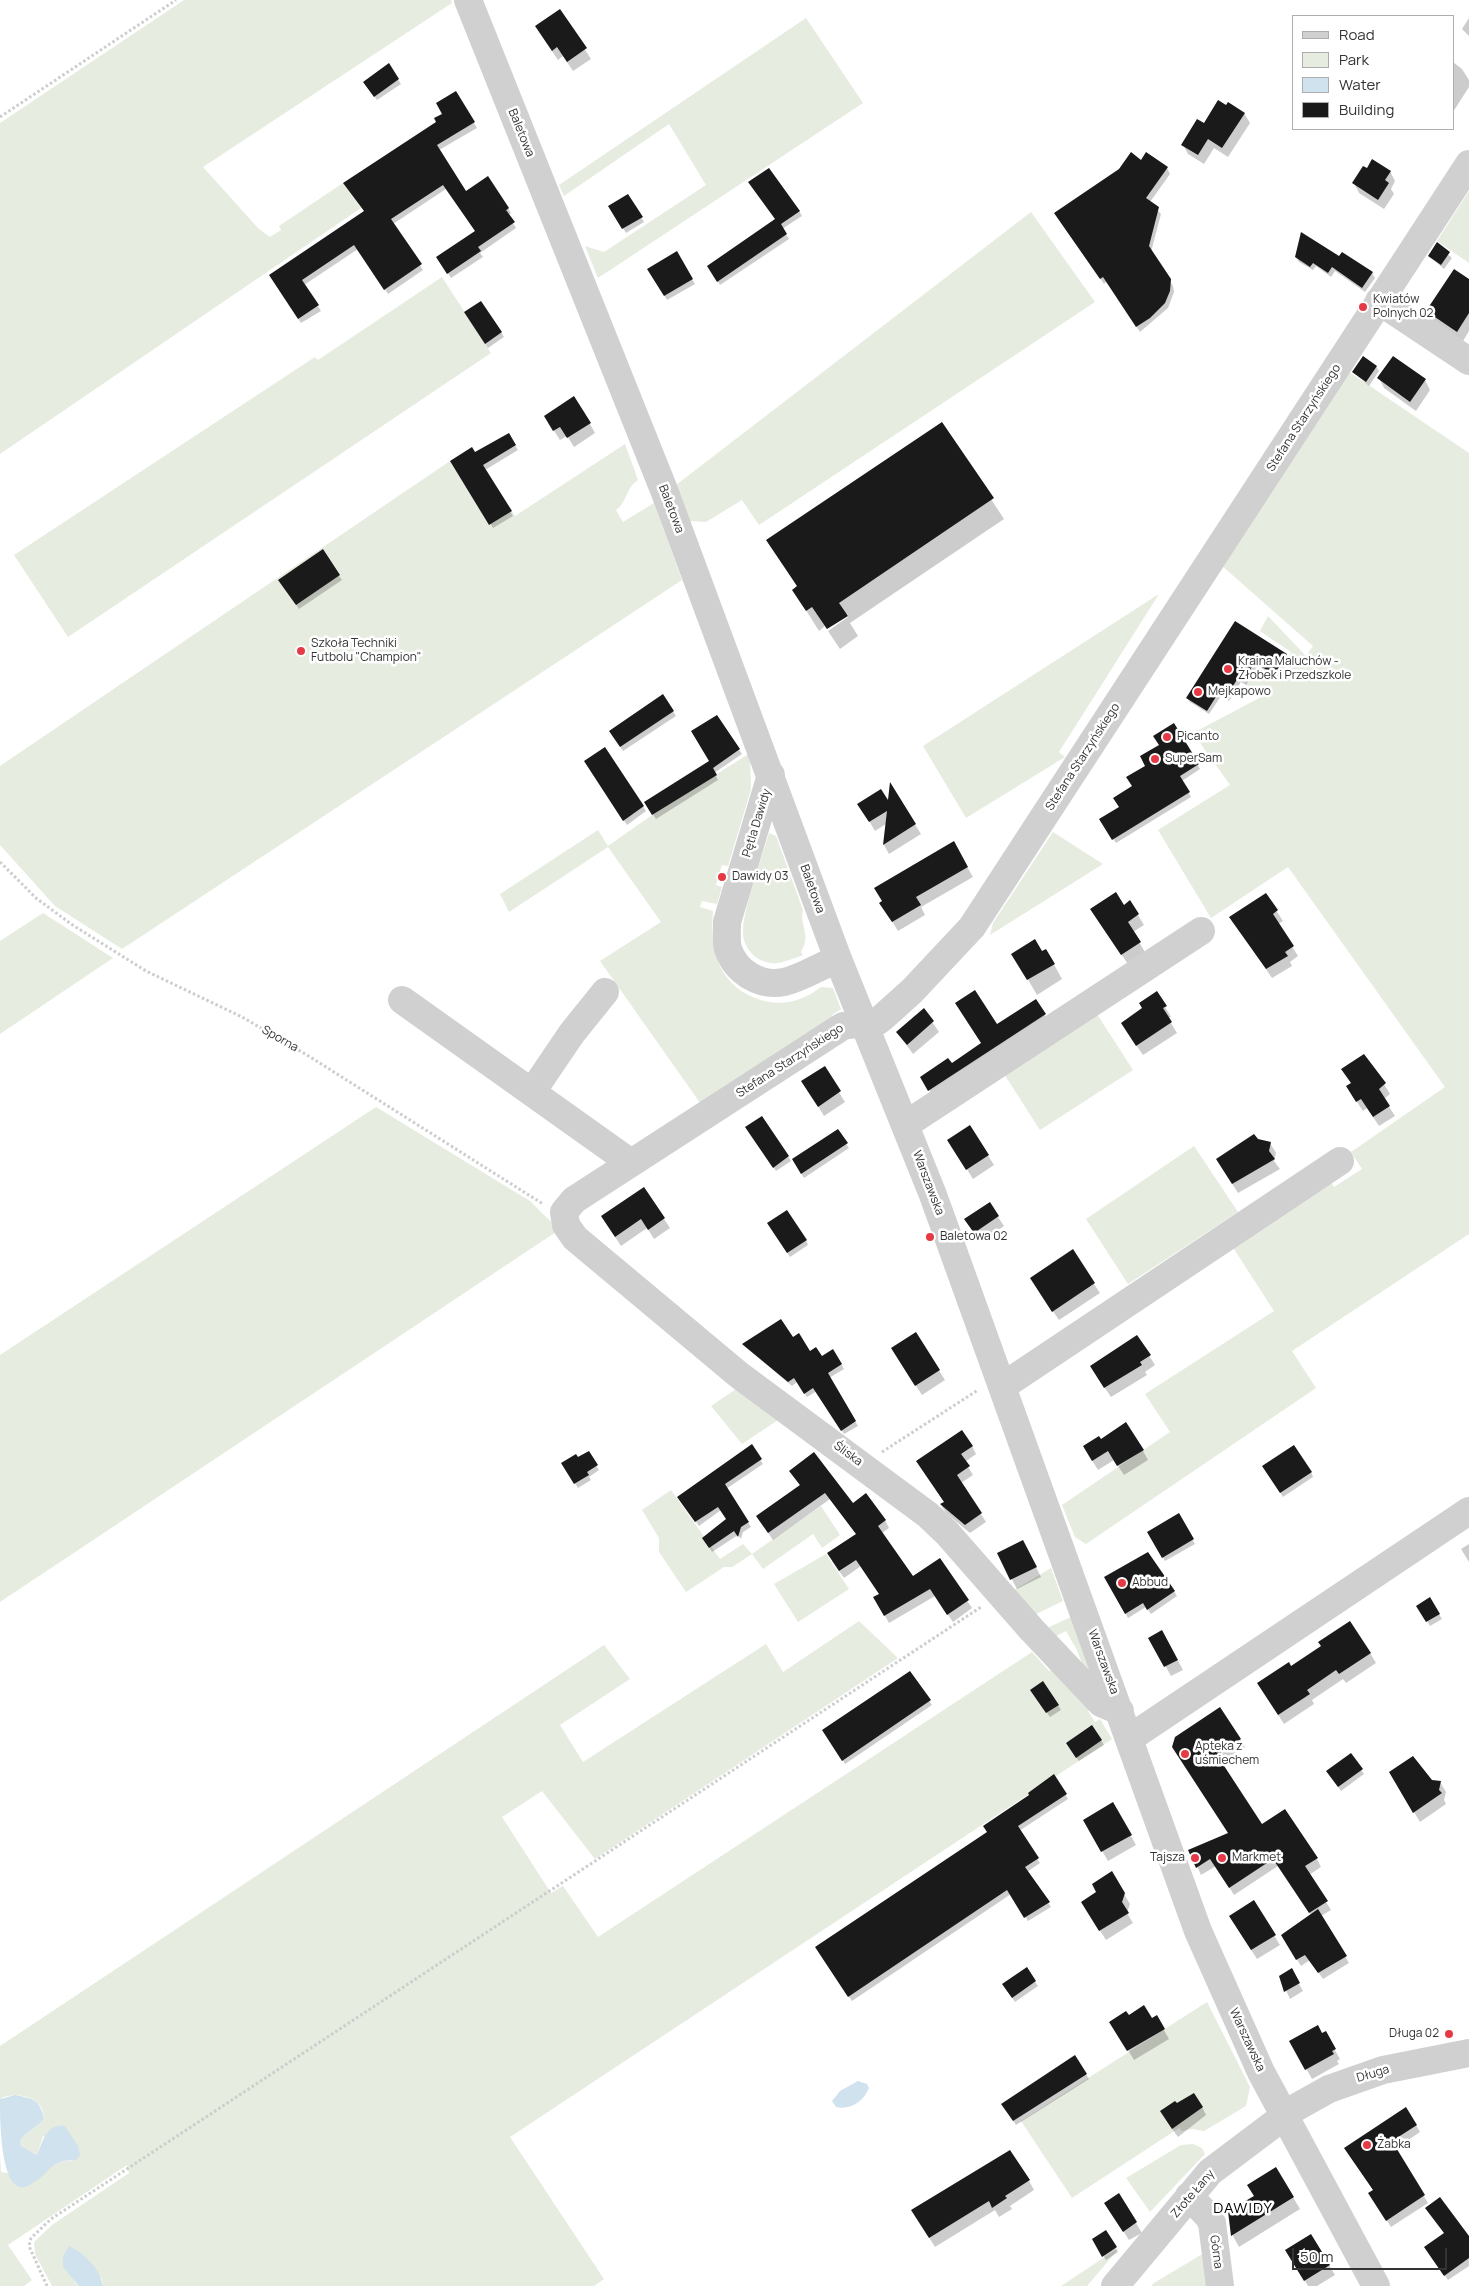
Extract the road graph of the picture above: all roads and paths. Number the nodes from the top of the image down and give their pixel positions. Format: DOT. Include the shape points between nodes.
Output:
graph roads {
  1 [pos="176,0"];
  2 [pos="468,0"];
  3 [pos="0,117"];
  4 [pos="1469,164"];
  5 [pos="1379,301"];
  6 [pos="1469,361"];
  7 [pos="771,776"];
  8 [pos="0,862"];
  9 [pos="1201,931"];
  10 [pos="838,959"];
  11 [pos="605,992"];
  12 [pos="402,1000"];
  13 [pos="864,1022"];
  14 [pos="532,1092"];
  15 [pos="905,1125"];
  16 [pos="1340,1161"];
  17 [pos="631,1163"];
  18 [pos="564,1212"];
  19 [pos="1001,1381"];
  20 [pos="862,1464"];
  21 [pos="1469,1511"];
  22 [pos="1000,1594"];
  23 [pos="1120,1711"];
  24 [pos="1130,1738"];
  25 [pos="1469,2053"];
  26 [pos="1284,2116"];
  27 [pos="1189,2196"];
  28 [pos="47,2286"];
  29 [pos="1114,2286"];
  30 [pos="1220,2286"];
  31 [pos="1376,2286"];
  1 -- 3 [label="path"];
  2 -- 7 [label="street, Baletowa" via="664,490"];
  4 -- 5 [label="street, Stefana Starzyńskiego"];
  5 -- 6 [label="street"];
  5 -- 13 [label="street, Stefana Starzyńskiego" via="972,927 878,1021"];
  7 -- 10 [label="street, Baletowa"];
  7 -- 10 [label="street, Pętla Dawidy" via="727,922 728,948 735,963 747,974 757,980 774,983"];
  8 -- 18 [label="path, Sporna" via="36,898 138,966 250,1022 542,1203"];
  9 -- 15 [label="street"];
  10 -- 13 [label="street, Baletowa"];
  11 -- 14 [label="street"];
  12 -- 14 [label="street"];
  13 -- 15 [label="street, Warszawska"];
  13 -- 17 [label="street, Stefana Starzyńskiego" via="843,1026"];
  14 -- 17 [label="street"];
  15 -- 19 [label="street, Warszawska"];
  16 -- 19 [label="street"];
  17 -- 18 [label="street, Stefana Starzyńskiego" via="574,1200"];
  18 -- 20 [label="street, Śliska" via="569,1232 635,1289 740,1375"];
  19 -- 20 [label="path"];
  19 -- 23 [label="street, Warszawska"];
  20 -- 22 [label="street, Śliska" via="941,1526"];
  21 -- 24 [label="street"];
  22 -- 23 [label="street, Śliska" via="1101,1703"];
  22 -- 28 [label="path" via="51,2219 31,2238 29,2246"];
  23 -- 24 [label="street, Warszawska"];
  24 -- 26 [label="street, Warszawska" via="1198,1931"];
  25 -- 26 [label="street, Długa" via="1383,2070 1328,2089"];
  26 -- 27 [label="street, Złote Łany" via="1224,2160"];
  26 -- 31 [label="street, Warszawska"];
  27 -- 29 [label="street, Złote Łany"];
  27 -- 30 [label="street, Górna" via="1212,2223"];
}
